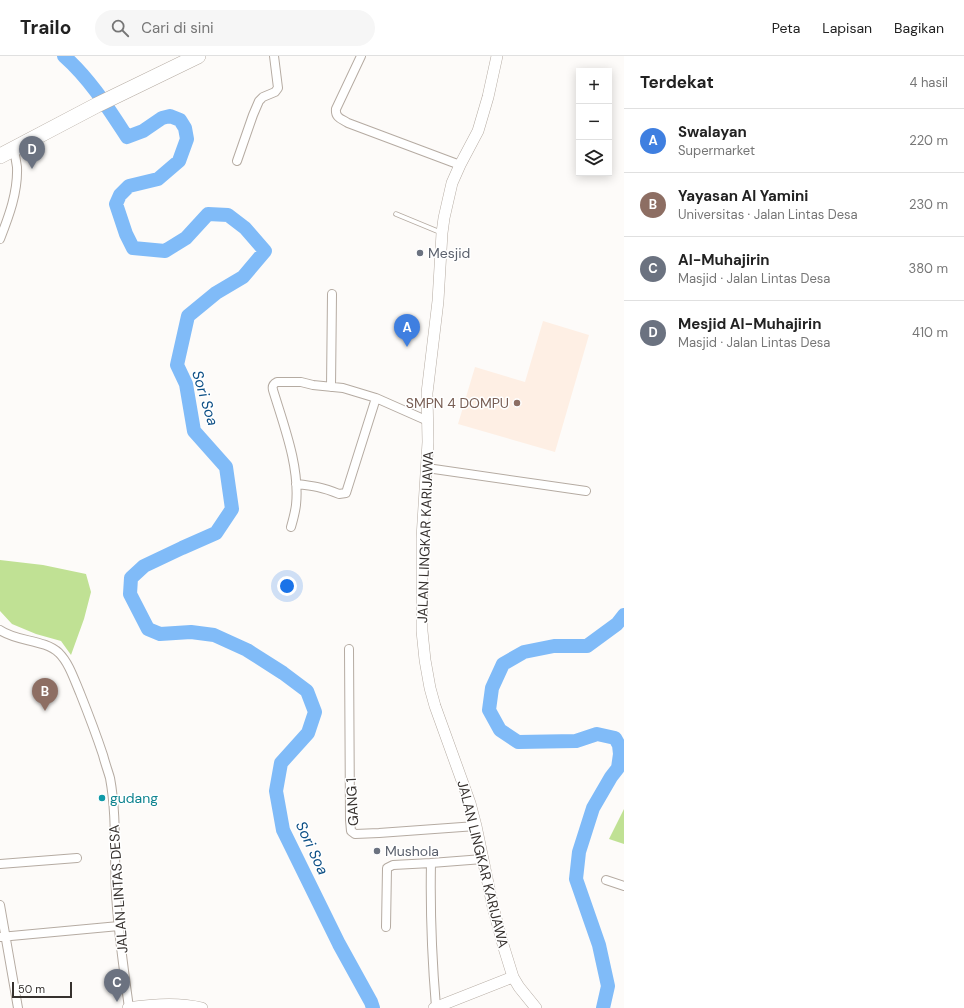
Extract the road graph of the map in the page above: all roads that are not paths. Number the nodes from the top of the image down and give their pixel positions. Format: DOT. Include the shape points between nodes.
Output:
graph roads {
  1 [pos="198,56"];
  2 [pos="274,56"];
  3 [pos="361,56"];
  4 [pos="497,56"];
  5 [pos="14,148"];
  6 [pos="0,156"];
  7 [pos="238,161"];
  8 [pos="460,165"];
  9 [pos="396,214"];
  10 [pos="442,233"];
  11 [pos="0,239"];
  12 [pos="332,294"];
  13 [pos="331,387"];
  14 [pos="376,398"];
  15 [pos="428,421"];
  16 [pos="427,468"];
  17 [pos="296,484"];
  18 [pos="586,491"];
  19 [pos="291,527"];
  20 [pos="0,630"];
  21 [pos="349,649"];
  22 [pos="476,826"];
  23 [pos="77,858"];
  24 [pos="483,858"];
  25 [pos="431,863"];
  26 [pos="0,864"];
  27 [pos="606,880"];
  28 [pos="624,886"];
  29 [pos="0,905"];
  30 [pos="119,926"];
  31 [pos="386,927"];
  32 [pos="3,937"];
  33 [pos="513,977"];
  34 [pos="18,1008"];
  35 [pos="129,1008"];
  36 [pos="202,1008"];
  37 [pos="435,1008"];
  38 [pos="536,1008"];
  1 -- 5 [label="highway"];
  2 -- 7 [label="street" via="278,88 259,101"];
  3 -- 8 [label="street" via="336,109 338,117"];
  4 -- 8 [label="main road, JALAN LINGKAR KARIJAWA" via="478,131"];
  5 -- 6 [label="highway"];
  5 -- 11 [label="street" via="17,167 16,187 11,211"];
  8 -- 10 [label="main road, JALAN LINGKAR KARIJAWA" via="452,183"];
  9 -- 10 [label="lane"];
  10 -- 15 [label="main road, JALAN LINGKAR KARIJAWA" via="438,301 427,393"];
  12 -- 13 [label="street"];
  13 -- 14 [label="street"];
  13 -- 17 [label="street" via="293,382 277,382 272,386 292,451"];
  14 -- 15 [label="street"];
  14 -- 17 [label="street" via="346,492 339,494 316,486"];
  15 -- 16 [label="main road, JALAN LINGKAR KARIJAWA"];
  16 -- 18 [label="street"];
  16 -- 22 [label="main road, JALAN LINGKAR KARIJAWA" via="422,545 422,631 425,660 435,706"];
  17 -- 19 [label="street" via="296,505"];
  20 -- 30 [label="street, JALAN LINTAS DESA" via="58,652 69,668 83,701 98,739 111,786"];
  21 -- 22 [label="street, GANG 1" via="351,831 356,834"];
  22 -- 24 [label="main road, JALAN LINGKAR KARIJAWA"];
  23 -- 26 [label="street"];
  24 -- 25 [label="street"];
  24 -- 33 [label="main road, JALAN LINGKAR KARIJAWA" via="493,907"];
  25 -- 31 [label="street" via="393,865 387,868"];
  25 -- 37 [label="street"];
  27 -- 28 [label="street"];
  29 -- 32 [label="street"];
  30 -- 32 [label="street"];
  30 -- 35 [label="street, JALAN LINTAS DESA"];
  32 -- 34 [label="street"];
  33 -- 37 [label="main road"];
  33 -- 38 [label="main road, JALAN LINGKAR KARIJAWA"];
  35 -- 36 [label="main road, JALAN LINTAS DESA" via="172,1004"];
}
